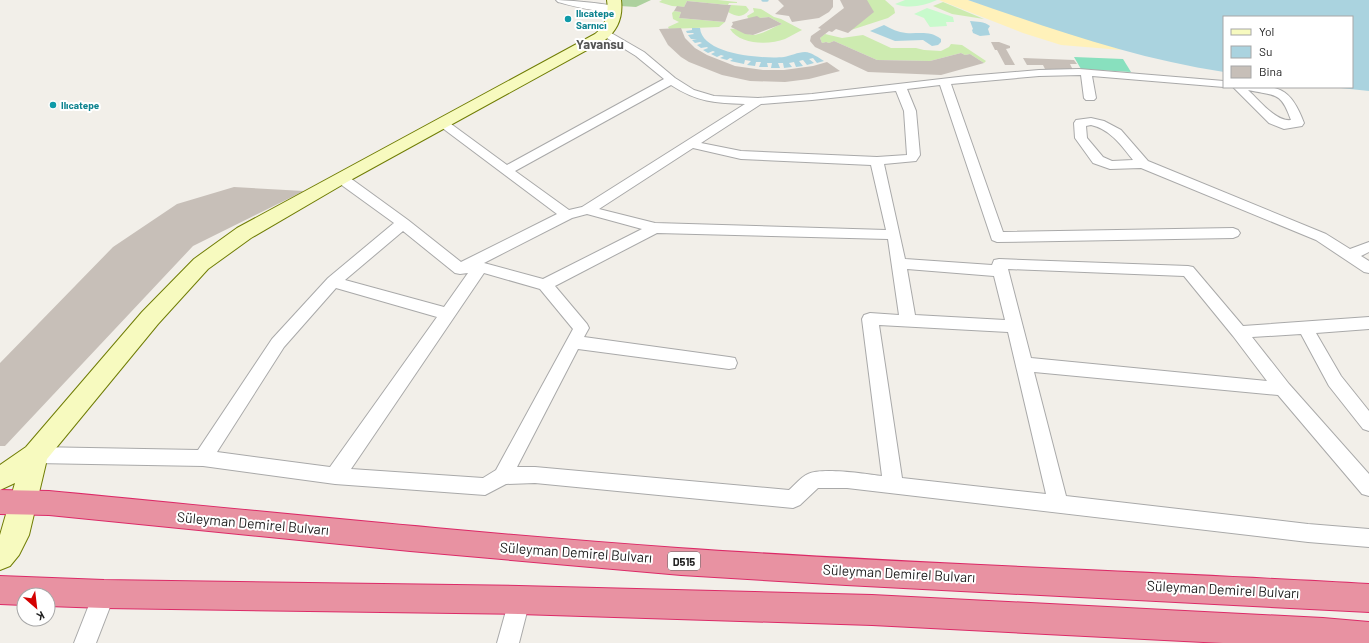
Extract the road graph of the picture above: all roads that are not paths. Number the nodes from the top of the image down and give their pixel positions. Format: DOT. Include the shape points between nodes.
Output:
graph roads {
  1 [pos="561,0"];
  2 [pos="614,4"];
  3 [pos="606,33"];
  4 [pos="1086,73"];
  5 [pos="671,80"];
  6 [pos="945,82"];
  7 [pos="1223,84"];
  8 [pos="901,88"];
  9 [pos="1240,88"];
  10 [pos="1258,88"];
  11 [pos="1090,98"];
  12 [pos="758,101"];
  13 [pos="443,124"];
  14 [pos="690,144"];
  15 [pos="877,161"];
  16 [pos="1143,164"];
  17 [pos="507,170"];
  18 [pos="341,178"];
  19 [pos="587,210"];
  20 [pos="567,215"];
  21 [pos="403,223"];
  22 [pos="655,228"];
  23 [pos="1233,233"];
  24 [pos="894,235"];
  25 [pos="1369,247"];
  26 [pos="1348,255"];
  27 [pos="898,263"];
  28 [pos="480,267"];
  29 [pos="1369,268"];
  30 [pos="460,269"];
  31 [pos="1001,271"];
  32 [pos="333,282"];
  33 [pos="545,285"];
  34 [pos="447,314"];
  35 [pos="908,321"];
  36 [pos="1369,323"];
  37 [pos="1014,326"];
  38 [pos="1305,327"];
  39 [pos="1238,332"];
  40 [pos="574,342"];
  41 [pos="729,363"];
  42 [pos="1023,364"];
  43 [pos="1283,389"];
  44 [pos="1369,424"];
  45 [pos="35,455"];
  46 [pos="203,458"];
  47 [pos="335,476"];
  48 [pos="503,476"];
  49 [pos="0,479"];
  50 [pos="893,485"];
  51 [pos="1369,488"];
  52 [pos="12,503"];
  53 [pos="1058,504"];
  54 [pos="1369,538"];
  55 [pos="0,557"];
  56 [pos="0,590"];
  57 [pos="104,594"];
  58 [pos="1369,598"];
  59 [pos="519,600"];
  60 [pos="1369,637"];
  61 [pos="1325,638"];
  62 [pos="84,643"];
  63 [pos="508,643"];
  1 -- 2 [label="street" via="592,7"];
  2 -- 3 [label="street" via="613,17"];
  3 -- 5 [label="street" via="640,54"];
  3 -- 13 [label="street"];
  4 -- 6 [label="street" via="1039,73"];
  4 -- 7 [label="street"];
  4 -- 11 [label="street"];
  5 -- 12 [label="street" via="690,92 713,99"];
  5 -- 17 [label="street"];
  6 -- 8 [label="street"];
  6 -- 23 [label="street" via="997,237"];
  8 -- 12 [label="street"];
  8 -- 15 [label="street" via="910,111 914,154 906,160"];
  9 -- 10 [label="street" via="1273,120 1284,125 1298,123 1285,96 1278,91"];
  12 -- 14 [label="street"];
  13 -- 17 [label="street"];
  13 -- 18 [label="street"];
  14 -- 15 [label="street" via="741,154"];
  14 -- 19 [label="street"];
  15 -- 24 [label="street"];
  16 -- 16 [label="street" via="1114,129 1090,120 1080,123 1082,138 1098,160 1110,165"];
  16 -- 26 [label="street" via="1321,237"];
  17 -- 20 [label="street"];
  18 -- 21 [label="street"];
  18 -- 45 [label="street" via="244,233 201,264 150,318"];
  19 -- 20 [label="street"];
  19 -- 22 [label="street"];
  20 -- 30 [label="street"];
  21 -- 30 [label="street"];
  21 -- 32 [label="street"];
  22 -- 24 [label="street"];
  22 -- 33 [label="street"];
  24 -- 27 [label="street"];
  25 -- 26 [label="street"];
  26 -- 29 [label="street"];
  27 -- 31 [label="street"];
  27 -- 35 [label="street"];
  28 -- 30 [label="street"];
  28 -- 33 [label="street"];
  28 -- 34 [label="street"];
  31 -- 37 [label="street"];
  31 -- 39 [label="street" via="999,264 1188,271"];
  32 -- 34 [label="street"];
  32 -- 46 [label="street" via="278,343"];
  33 -- 40 [label="street" via="581,328"];
  34 -- 47 [label="street"];
  35 -- 37 [label="street"];
  35 -- 50 [label="street" via="870,319"];
  36 -- 38 [label="street"];
  37 -- 42 [label="street"];
  38 -- 39 [label="street"];
  38 -- 44 [label="street" via="1335,381"];
  39 -- 43 [label="street"];
  40 -- 41 [label="street"];
  40 -- 48 [label="street"];
  42 -- 43 [label="street"];
  42 -- 53 [label="street"];
  43 -- 51 [label="street"];
  45 -- 46 [label="street"];
  45 -- 49 [label="street"];
  45 -- 52 [label="street"];
  46 -- 47 [label="street"];
  47 -- 48 [label="street" via="485,487"];
  48 -- 50 [label="street" via="535,475 793,499 814,480 846,480"];
  50 -- 53 [label="street"];
  52 -- 55 [label="street" via="14,535"];
  52 -- 58 [label="highway, Süleyman Demirel Bulvarı / D515" via="57,504 528,549 771,567 1216,588"];
  53 -- 54 [label="street"];
  56 -- 57 [label="highway"];
  57 -- 59 [label="highway"];
  57 -- 62 [label="street"];
  59 -- 61 [label="highway" via="872,610"];
  59 -- 63 [label="street"];
  60 -- 61 [label="highway"];
}
